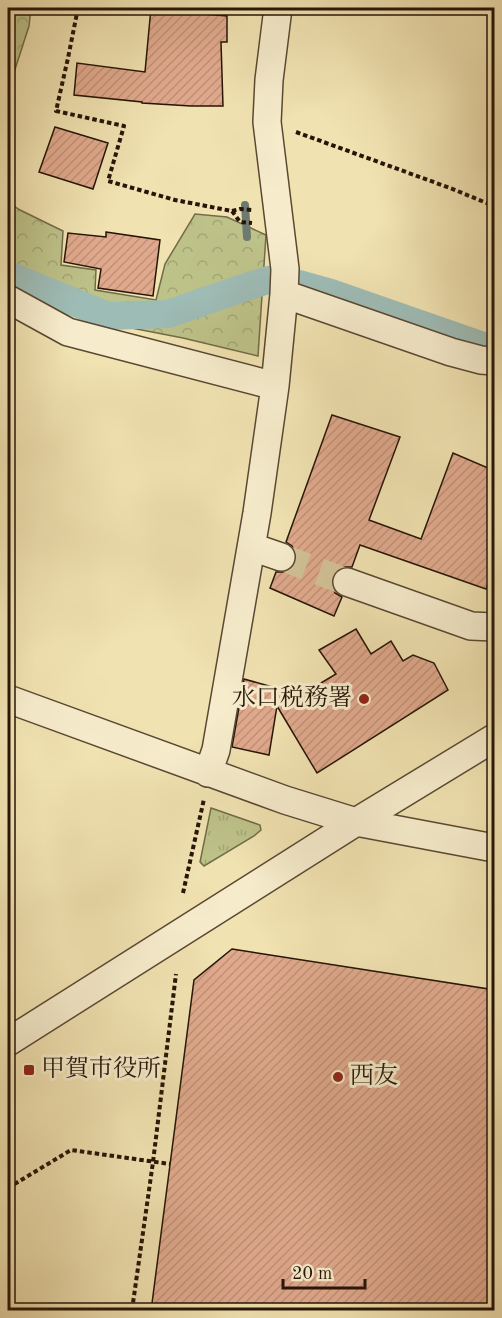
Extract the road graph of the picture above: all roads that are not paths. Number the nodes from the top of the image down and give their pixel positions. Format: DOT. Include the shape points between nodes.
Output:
graph roads {
  1 [pos="278,8"];
  2 [pos="284,283"];
  3 [pos="8,299"];
  4 [pos="495,361"];
  5 [pos="275,386"];
  6 [pos="252,547"];
  7 [pos="281,556"];
  8 [pos="347,582"];
  9 [pos="495,627"];
  10 [pos="8,699"];
  11 [pos="495,738"];
  12 [pos="207,783"];
  13 [pos="356,822"];
  14 [pos="495,848"];
  15 [pos="8,1042"];
  1 -- 2 [label="street" via="267,122"];
  2 -- 4 [label="street" via="451,352"];
  2 -- 5 [label="street"];
  3 -- 5 [label="street" via="68,332"];
  5 -- 6 [label="street"];
  6 -- 7 [label="street"];
  6 -- 12 [label="street"];
  8 -- 9 [label="street" via="471,626"];
  10 -- 12 [label="street"];
  11 -- 13 [label="street"];
  12 -- 13 [label="street" via="285,800"];
  13 -- 14 [label="street"];
  13 -- 15 [label="street"];
}
